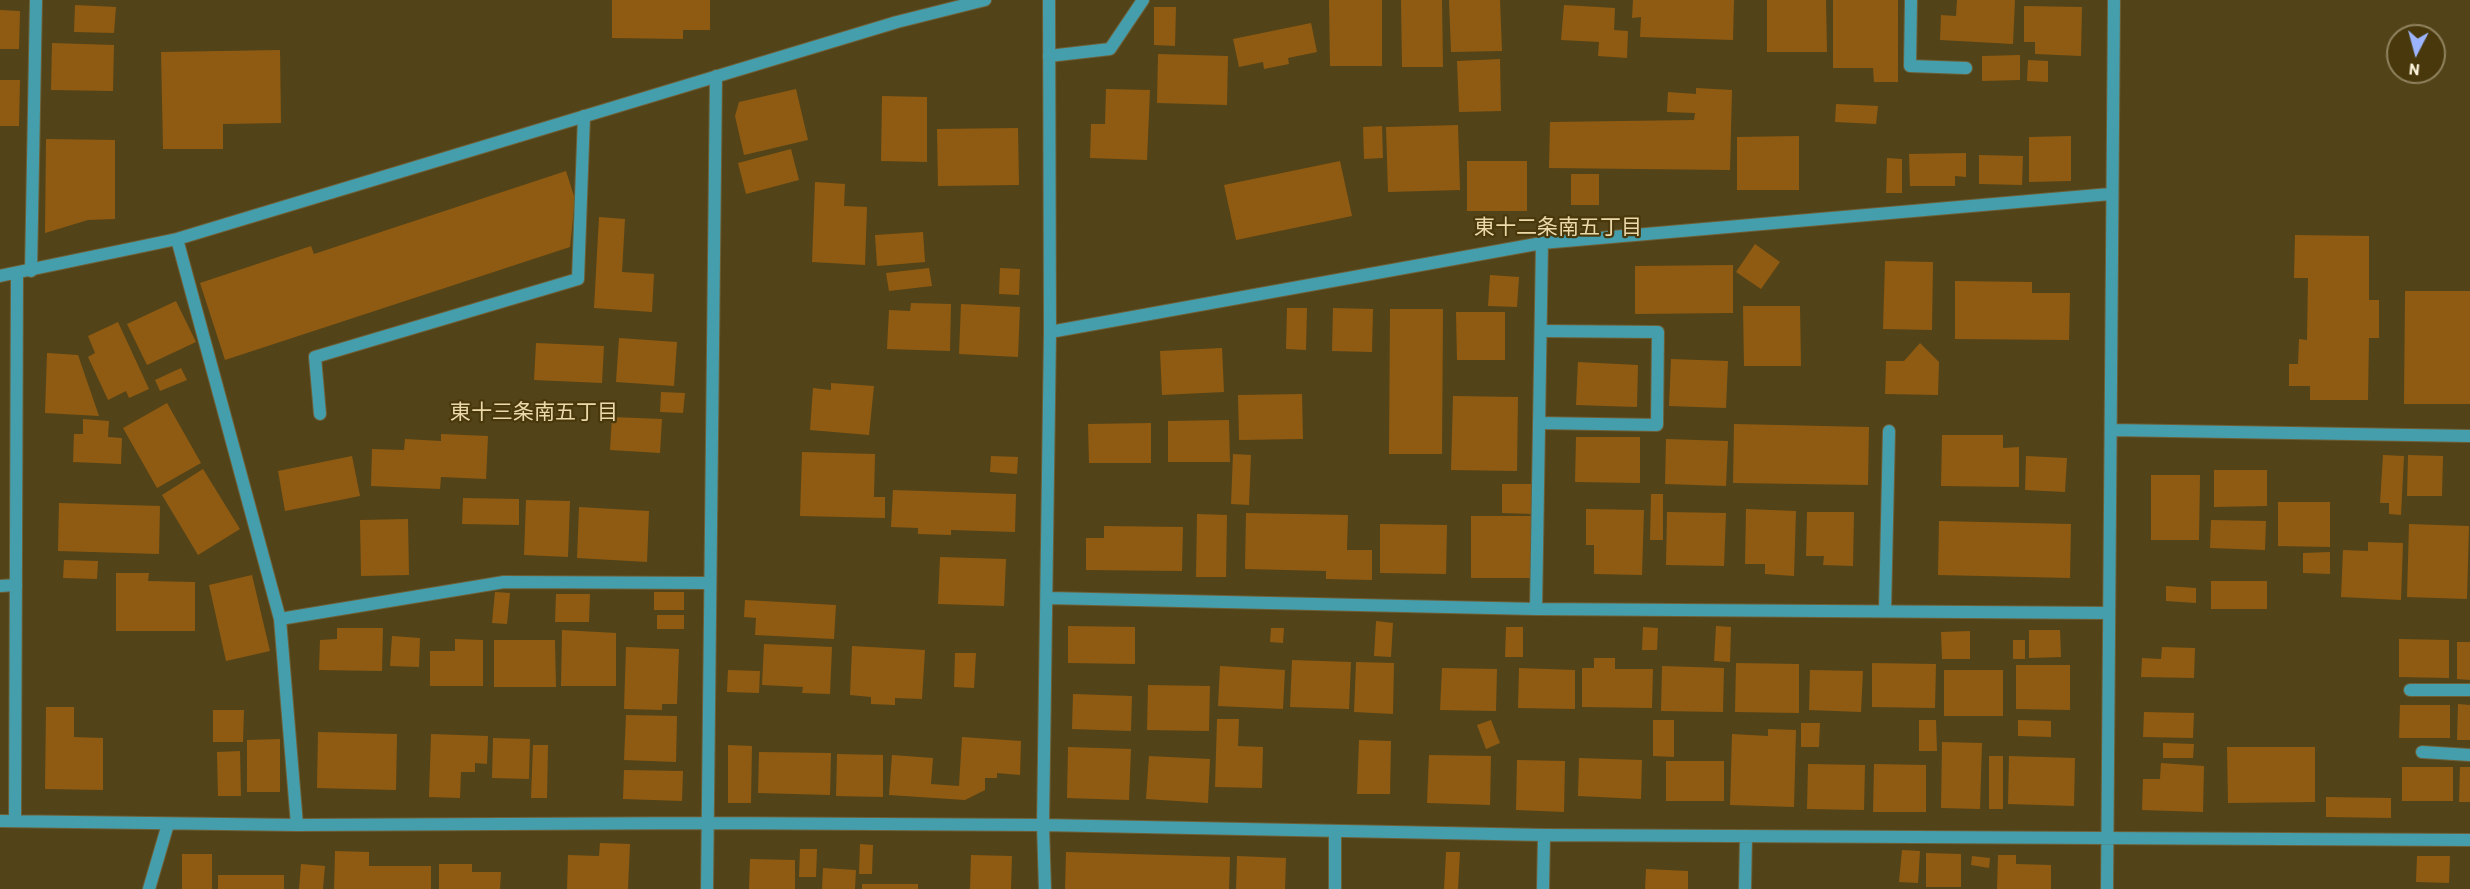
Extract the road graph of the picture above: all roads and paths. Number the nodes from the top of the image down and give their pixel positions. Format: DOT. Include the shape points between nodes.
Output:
graph roads {
  1 [pos="36,0"];
  2 [pos="985,0"];
  3 [pos="1049,0"];
  4 [pos="1143,0"];
  5 [pos="1911,0"];
  6 [pos="2114,0"];
  7 [pos="1049,56"];
  8 [pos="1966,68"];
  9 [pos="716,76"];
  10 [pos="584,116"];
  11 [pos="2110,194"];
  12 [pos="177,239"];
  13 [pos="1542,243"];
  14 [pos="31,271"];
  15 [pos="17,273"];
  16 [pos="0,276"];
  17 [pos="1541,331"];
  18 [pos="1050,332"];
  19 [pos="320,414"];
  20 [pos="1539,423"];
  21 [pos="2111,430"];
  22 [pos="1889,431"];
  23 [pos="2470,436"];
  24 [pos="708,583"];
  25 [pos="16,585"];
  26 [pos="0,586"];
  27 [pos="1048,598"];
  28 [pos="1536,609"];
  29 [pos="1885,611"];
  30 [pos="2109,613"];
  31 [pos="280,619"];
  32 [pos="2410,690"];
  33 [pos="2470,690"];
  34 [pos="2422,752"];
  35 [pos="2470,755"];
  36 [pos="0,821"];
  37 [pos="15,821"];
  38 [pos="707,823"];
  39 [pos="168,824"];
  40 [pos="297,825"];
  41 [pos="1043,825"];
  42 [pos="1335,832"];
  43 [pos="1544,835"];
  44 [pos="1746,836"];
  45 [pos="2106,836"];
  46 [pos="2470,840"];
  47 [pos="149,889"];
  48 [pos="707,889"];
  49 [pos="1045,889"];
  50 [pos="1335,889"];
  51 [pos="1544,889"];
  52 [pos="1746,889"];
  53 [pos="2106,889"];
  1 -- 14 [label="street"];
  2 -- 9 [label="street"];
  3 -- 7 [label="street"];
  4 -- 7 [label="street" via="1110,49"];
  5 -- 8 [label="street" via="1910,66"];
  6 -- 11 [label="street"];
  7 -- 18 [label="street"];
  9 -- 10 [label="street"];
  9 -- 24 [label="street"];
  10 -- 12 [label="street"];
  10 -- 19 [label="street" via="578,279 315,357"];
  11 -- 13 [label="street"];
  11 -- 21 [label="street"];
  12 -- 14 [label="street"];
  12 -- 31 [label="street"];
  13 -- 17 [label="street"];
  13 -- 18 [label="street"];
  14 -- 15 [label="street"];
  15 -- 16 [label="street"];
  15 -- 25 [label="street"];
  17 -- 20 [label="street"];
  17 -- 20 [label="street" via="1658,332 1657,424"];
  18 -- 27 [label="street"];
  20 -- 28 [label="street"];
  21 -- 23 [label="street"];
  21 -- 30 [label="street"];
  22 -- 29 [label="street"];
  24 -- 31 [label="street" via="504,582"];
  24 -- 38 [label="street"];
  25 -- 26 [label="street"];
  25 -- 37 [label="street"];
  27 -- 28 [label="street"];
  27 -- 41 [label="street"];
  28 -- 29 [label="street"];
  29 -- 30 [label="street"];
  30 -- 45 [label="street"];
  31 -- 40 [label="street"];
  32 -- 33 [label="street"];
  34 -- 35 [label="street"];
  36 -- 37 [label="street"];
  37 -- 39 [label="street"];
  38 -- 40 [label="street"];
  38 -- 41 [label="street"];
  38 -- 48 [label="street"];
  39 -- 40 [label="street"];
  39 -- 47 [label="street"];
  41 -- 42 [label="street"];
  41 -- 49 [label="street"];
  42 -- 43 [label="street"];
  42 -- 50 [label="street"];
  43 -- 44 [label="street"];
  43 -- 51 [label="street"];
  44 -- 45 [label="street"];
  44 -- 52 [label="street"];
  45 -- 46 [label="street"];
  45 -- 53 [label="street"];
}
